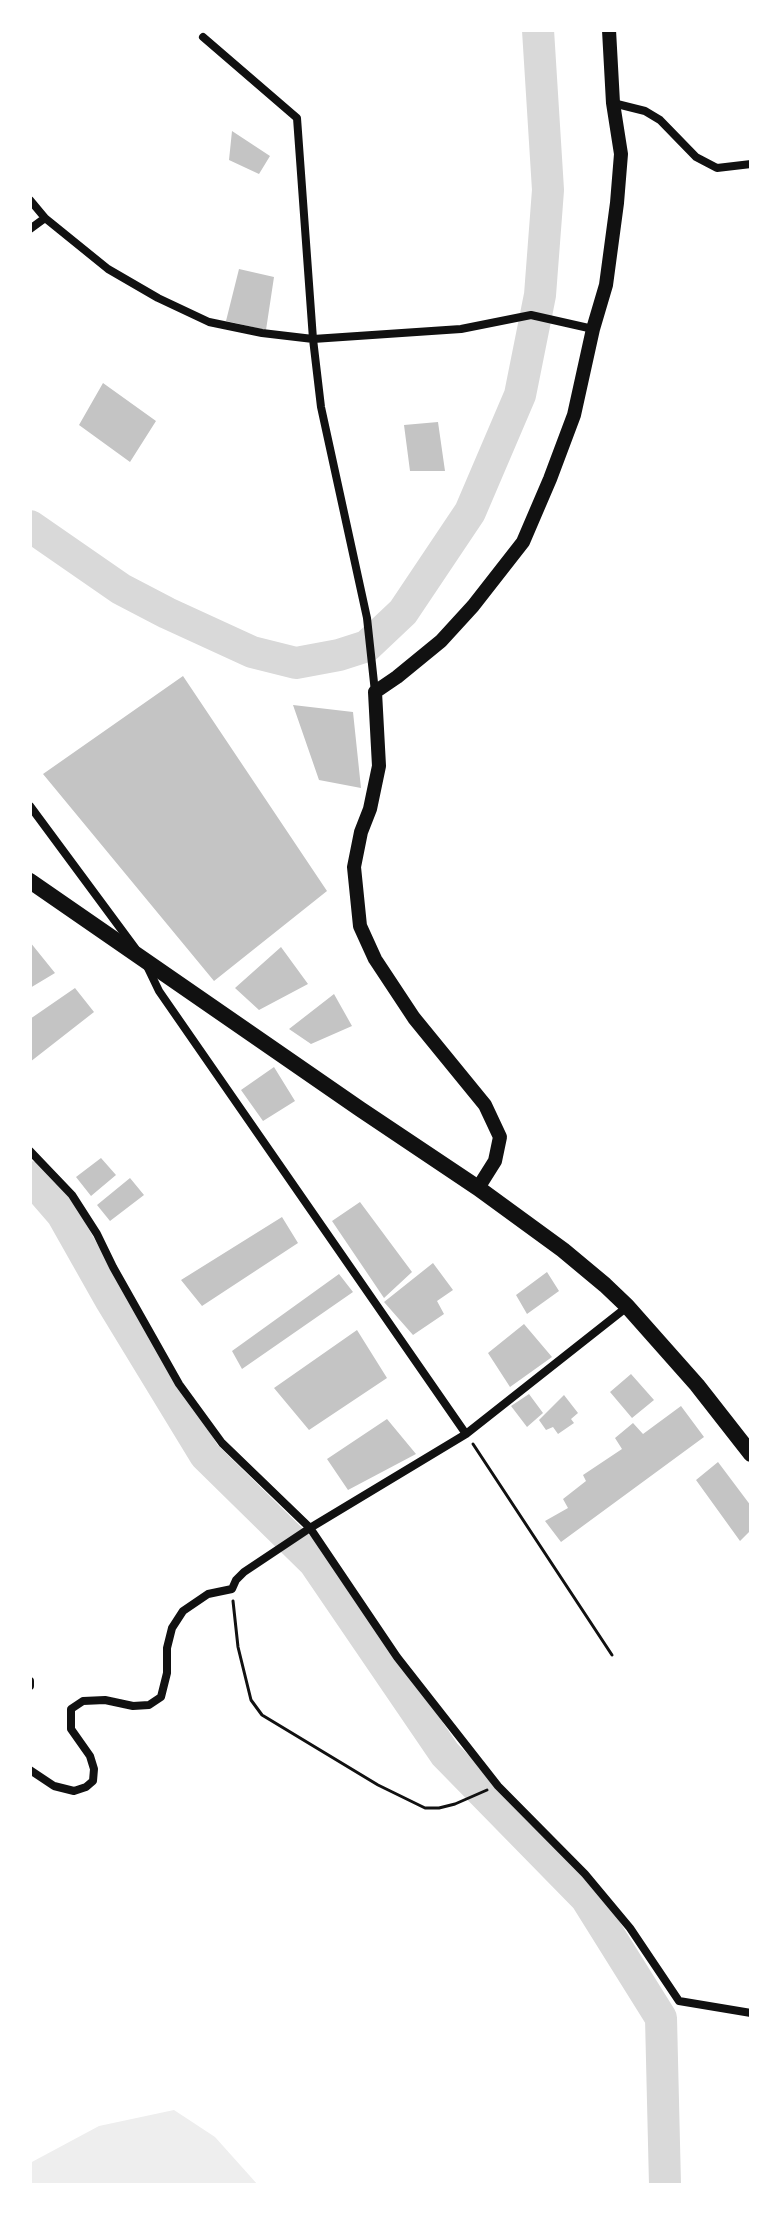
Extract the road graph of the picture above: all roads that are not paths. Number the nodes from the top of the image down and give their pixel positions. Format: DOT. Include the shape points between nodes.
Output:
graph roads {
  1 [pos="609,30"];
  2 [pos="203,37"];
  3 [pos="613,103"];
  4 [pos="751,164"];
  5 [pos="30,200"];
  6 [pos="45,218"];
  7 [pos="30,229"];
  8 [pos="589,328"];
  9 [pos="313,339"];
  10 [pos="374,685"];
  11 [pos="30,806"];
  12 [pos="30,881"];
  13 [pos="142,957"];
  14 [pos="30,1151"];
  15 [pos="478,1188"];
  16 [pos="627,1306"];
  17 [pos="466,1434"];
  18 [pos="751,1454"];
  19 [pos="310,1528"];
  20 [pos="30,1770"];
  21 [pos="751,2013"];
  1 -- 3 [label="main road"];
  2 -- 9 [label="street" via="297,118"];
  3 -- 4 [label="street" via="660,120 696,157 717,168"];
  3 -- 8 [label="main road" via="621,154 617,203 606,285"];
  5 -- 6 [label="street"];
  6 -- 7 [label="street"];
  6 -- 9 [label="street" via="108,269 209,322"];
  8 -- 9 [label="street" via="531,315 461,329"];
  8 -- 10 [label="main road" via="574,415 523,542 441,641 397,677"];
  9 -- 10 [label="street" via="321,407 367,618"];
  10 -- 15 [label="main road" via="379,766 354,867 360,926 414,1018 485,1105 500,1137 495,1161"];
  11 -- 13 [label="street"];
  12 -- 13 [label="highway"];
  13 -- 15 [label="highway"];
  13 -- 17 [label="street" via="159,991"];
  14 -- 19 [label="street" via="72,1195 179,1384 213,1431"];
  15 -- 16 [label="highway" via="563,1250"];
  16 -- 17 [label="street"];
  16 -- 18 [label="highway"];
  17 -- 19 [label="street"];
  19 -- 20 [label="street" via="244,1572 232,1589 208,1594 183,1611 172,1628 161,1697 149,1705 83,1701 71,1709 71,1729 90,1756 93,1781 74,1791 54,1786"];
  19 -- 21 [label="street" via="397,1657 498,1786 630,1928 679,2001"];
}
